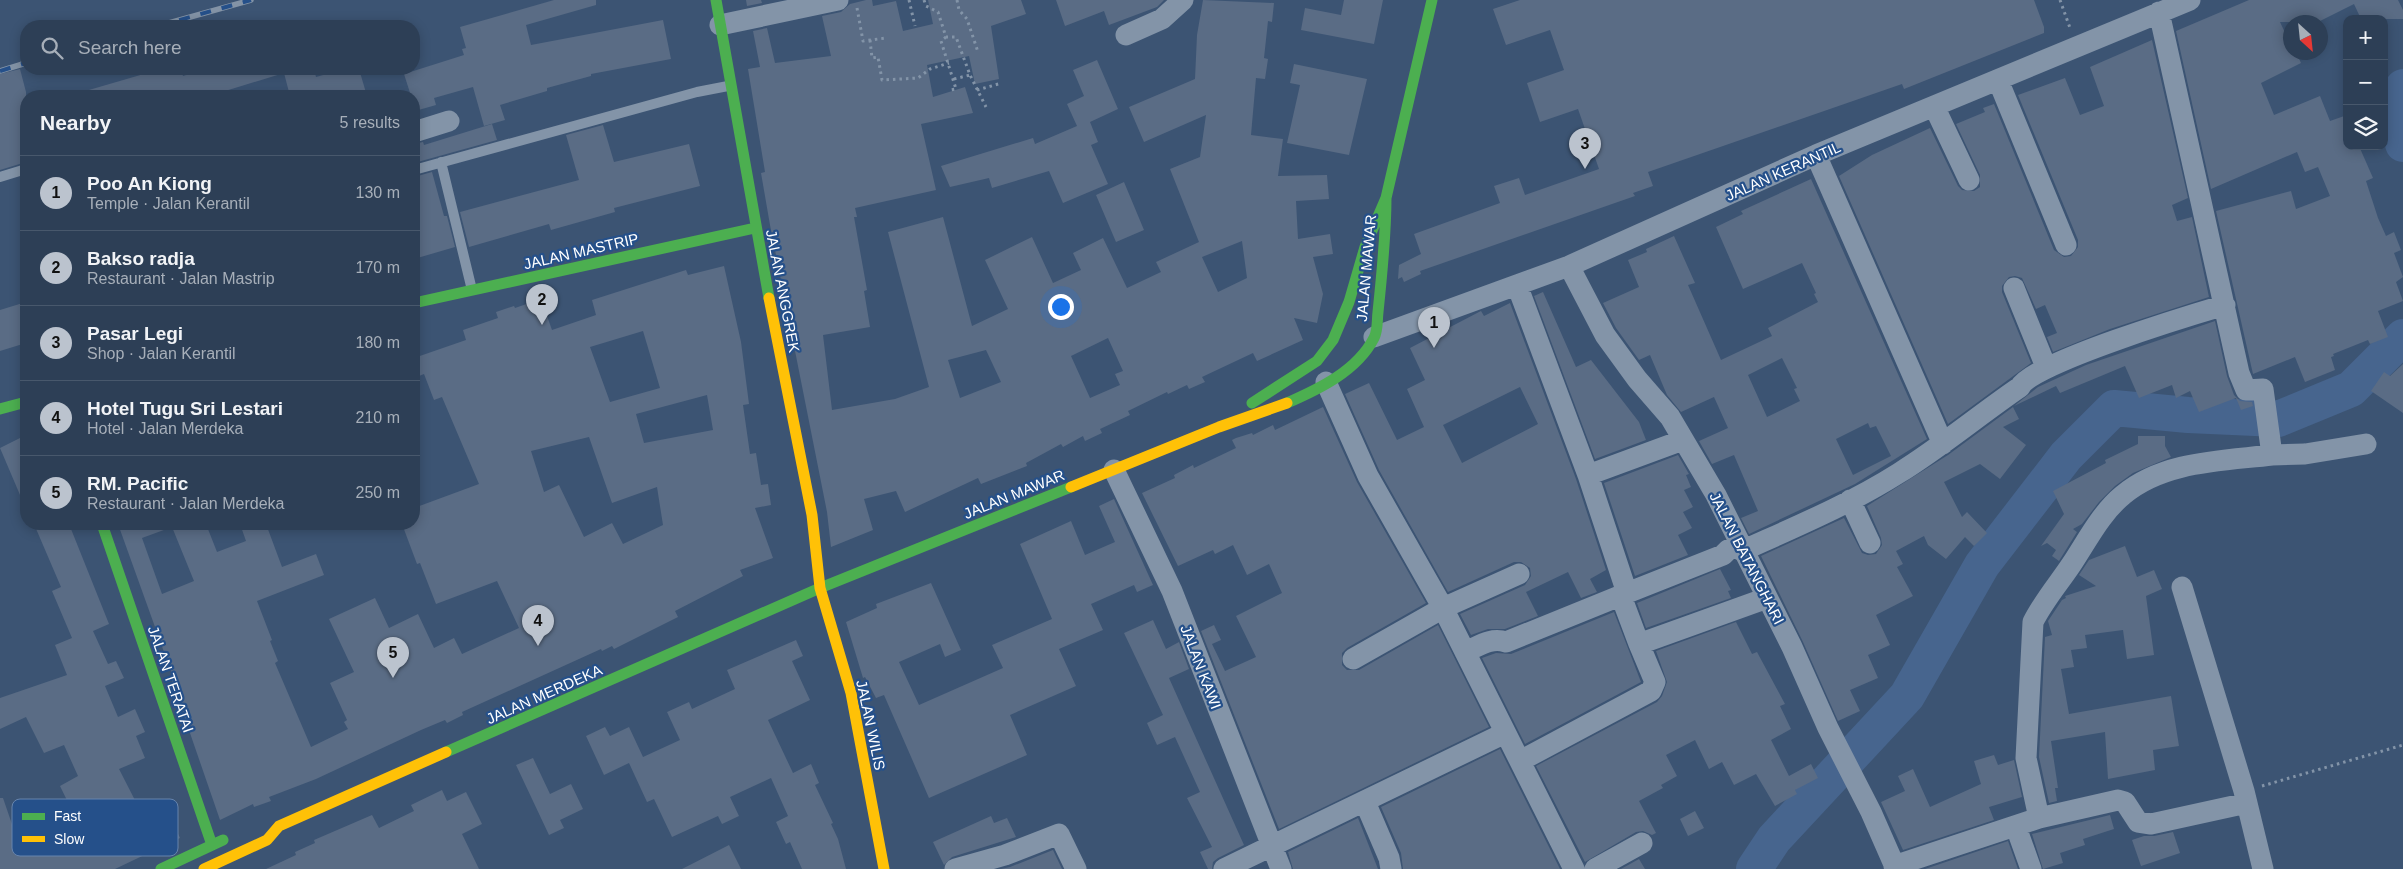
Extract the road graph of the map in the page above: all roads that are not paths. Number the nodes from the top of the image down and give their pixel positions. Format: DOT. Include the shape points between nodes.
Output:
graph roads {
  1 [pos="716,0"];
  2 [pos="838,0"];
  3 [pos="1183,0"];
  4 [pos="2190,0"];
  5 [pos="1435,1"];
  6 [pos="2159,12"];
  7 [pos="720,26"];
  8 [pos="1126,35"];
  9 [pos="1998,80"];
  10 [pos="730,86"];
  11 [pos="1934,106"];
  12 [pos="450,121"];
  13 [pos="420,130"];
  14 [pos="1816,156"];
  15 [pos="441,162"];
  16 [pos="420,168"];
  17 [pos="20,171"];
  18 [pos="0,177"];
  19 [pos="1969,180"];
  20 [pos="1386,198"];
  21 [pos="755,228"];
  22 [pos="2066,245"];
  23 [pos="1569,266"];
  24 [pos="1517,285"];
  25 [pos="2014,288"];
  26 [pos="473,290"];
  27 [pos="420,303"];
  28 [pos="2225,305"];
  29 [pos="1374,337"];
  30 [pos="2046,368"];
  31 [pos="1326,382"];
  32 [pos="20,404"];
  33 [pos="0,409"];
  34 [pos="1219,427"];
  35 [pos="1683,440"];
  36 [pos="1943,444"];
  37 [pos="2366,444"];
  38 [pos="2272,449"];
  39 [pos="1114,470"];
  40 [pos="1588,475"];
  41 [pos="1850,500"];
  42 [pos="104,530"];
  43 [pos="1870,543"];
  44 [pos="1741,548"];
  45 [pos="1520,574"];
  46 [pos="2182,587"];
  47 [pos="820,588"];
  48 [pos="1624,595"];
  49 [pos="1767,598"];
  50 [pos="1443,608"];
  51 [pos="1639,644"];
  52 [pos="1465,652"];
  53 [pos="1353,659"];
  54 [pos="1506,733"];
  55 [pos="1520,761"];
  56 [pos="2246,797"];
  57 [pos="1365,802"];
  58 [pos="2039,818"];
  59 [pos="265,825"];
  60 [pos="279,826"];
  61 [pos="2016,827"];
  62 [pos="235,834"];
  63 [pos="1642,843"];
  64 [pos="212,845"];
  65 [pos="1272,848"];
  66 [pos="221,865"];
  67 [pos="1895,868"];
  68 [pos="161,869"];
  69 [pos="204,869"];
  70 [pos="884,869"];
  71 [pos="955,869"];
  72 [pos="1076,869"];
  73 [pos="1224,869"];
  74 [pos="1280,869"];
  75 [pos="1391,869"];
  76 [pos="1574,869"];
  77 [pos="1595,869"];
  78 [pos="2030,869"];
  79 [pos="2263,869"];
  1 -- 7 [label="main road, JALAN ANGGREK"];
  2 -- 7 [label="street"];
  3 -- 8 [label="street" via="1162,19"];
  4 -- 6 [label="street, JALAN KERANTIL"];
  5 -- 20 [label="main road, JALAN MAWAR"];
  6 -- 9 [label="street, JALAN KERANTIL"];
  6 -- 28 [label="street"];
  7 -- 10 [label="main road, JALAN ANGGREK"];
  9 -- 11 [label="street, JALAN KERANTIL"];
  9 -- 22 [label="street"];
  10 -- 15 [label="lane" via="697,92"];
  10 -- 21 [label="main road, JALAN ANGGREK"];
  11 -- 14 [label="street, JALAN KERANTIL"];
  11 -- 19 [label="street"];
  12 -- 13 [label="street"];
  14 -- 23 [label="street, JALAN KERANTIL"];
  14 -- 36 [label="street"];
  15 -- 16 [label="lane"];
  15 -- 26 [label="lane"];
  17 -- 18 [label="lane"];
  20 -- 29 [label="main road, JALAN MAWAR" via="1386,243"];
  20 -- 34 [label="main road, JALAN MAWAR" via="1333,340 1317,361"];
  21 -- 26 [label="main road, JALAN MASTRIP"];
  21 -- 47 [label="main road, JALAN ANGGREK" via="812,515"];
  23 -- 24 [label="street, JALAN KERANTIL"];
  23 -- 35 [label="street, JALAN BATANGHARI" via="1605,335 1637,379 1670,416"];
  24 -- 29 [label="street, JALAN KERANTIL"];
  24 -- 40 [label="street"];
  25 -- 30 [label="street"];
  26 -- 27 [label="main road, JALAN MASTRIP"];
  28 -- 30 [label="street" via="2114,340"];
  28 -- 38 [label="street" via="2244,386 2247,390 2263,389"];
  29 -- 31 [label="main road, JALAN MAWAR" via="1342,373"];
  30 -- 36 [label="street" via="2023,381 2020,387"];
  31 -- 34 [label="main road, JALAN MAWAR" via="1263,413"];
  31 -- 50 [label="street" via="1368,476"];
  32 -- 33 [label="main road"];
  34 -- 39 [label="main road, JALAN MAWAR"];
  35 -- 40 [label="street"];
  35 -- 44 [label="street, JALAN BATANGHARI" via="1716,495"];
  36 -- 41 [label="street"];
  37 -- 38 [label="street" via="2305,454"];
  38 -- 58 [label="street" via="2171,470 2123,495 2100,521 2042,604 2034,622 2026,758"];
  39 -- 47 [label="main road, JALAN MAWAR"];
  39 -- 65 [label="street, JALAN KAWI" via="1172,590"];
  40 -- 48 [label="street"];
  41 -- 43 [label="street"];
  41 -- 44 [label="street"];
  42 -- 64 [label="main road, JALAN TERATAI"];
  44 -- 48 [label="street" via="1728,550 1723,555"];
  44 -- 49 [label="street, JALAN BATANGHARI"];
  45 -- 50 [label="street"];
  46 -- 56 [label="street"];
  47 -- 60 [label="main road, JALAN MERDEKA"];
  47 -- 70 [label="main road, JALAN WILIS" via="851,692"];
  48 -- 51 [label="street"];
  48 -- 52 [label="street" via="1506,642 1487,642"];
  49 -- 51 [label="street"];
  49 -- 67 [label="street, JALAN BATANGHARI"];
  50 -- 52 [label="street"];
  50 -- 53 [label="street"];
  51 -- 55 [label="street" via="1655,682 1651,691"];
  52 -- 54 [label="street"];
  54 -- 55 [label="street"];
  54 -- 57 [label="street"];
  55 -- 76 [label="street"];
  56 -- 58 [label="street" via="2151,824 2138,822 2125,802 2118,800"];
  56 -- 79 [label="street"];
  57 -- 65 [label="street"];
  57 -- 75 [label="street"];
  58 -- 61 [label="street"];
  59 -- 60 [label="main road, JALAN MERDEKA"];
  60 -- 66 [label="main road, JALAN MERDEKA" via="268,840"];
  61 -- 67 [label="street"];
  61 -- 78 [label="street"];
  62 -- 64 [label="main road"];
  63 -- 77 [label="street"];
  64 -- 68 [label="main road"];
  65 -- 73 [label="street"];
  65 -- 74 [label="street, JALAN KAWI"];
  66 -- 69 [label="main road, JALAN MERDEKA"];
  71 -- 72 [label="street" via="1005,855 1059,834"];
}
